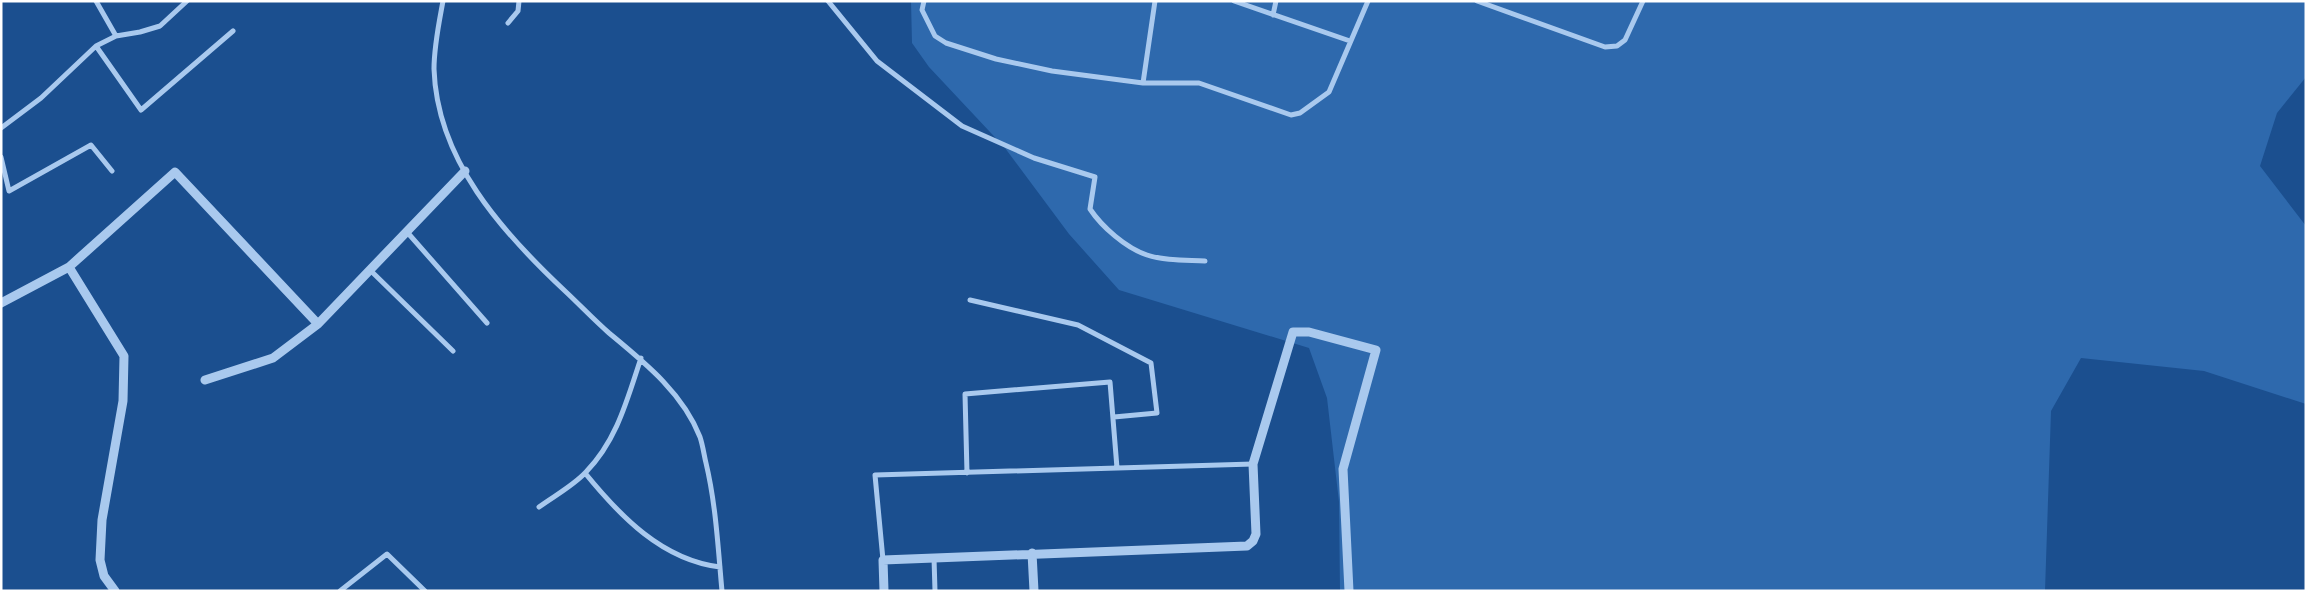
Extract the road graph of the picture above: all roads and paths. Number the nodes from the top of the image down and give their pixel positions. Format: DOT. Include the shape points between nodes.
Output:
graph roads {
  1 [pos="96,1"];
  2 [pos="187,1"];
  3 [pos="443,1"];
  4 [pos="520,1"];
  5 [pos="828,1"];
  6 [pos="924,1"];
  7 [pos="1155,1"];
  8 [pos="1234,1"];
  9 [pos="1276,1"];
  10 [pos="1368,1"];
  11 [pos="1477,1"];
  12 [pos="1643,1"];
  13 [pos="1273,15"];
  14 [pos="508,23"];
  15 [pos="233,31"];
  16 [pos="116,36"];
  17 [pos="1350,41"];
  18 [pos="96,46"];
  19 [pos="1143,83"];
  20 [pos="1,128"];
  21 [pos="1,157"];
  22 [pos="112,170"];
  23 [pos="465,172"];
  24 [pos="407,232"];
  25 [pos="1205,261"];
  26 [pos="69,266"];
  27 [pos="370,270"];
  28 [pos="970,300"];
  29 [pos="1,304"];
  30 [pos="487,323"];
  31 [pos="318,324"];
  32 [pos="453,351"];
  33 [pos="641,358"];
  34 [pos="205,380"];
  35 [pos="1114,417"];
  36 [pos="1253,464"];
  37 [pos="1117,468"];
  38 [pos="967,473"];
  39 [pos="585,474"];
  40 [pos="539,507"];
  41 [pos="1032,553"];
  42 [pos="934,558"];
  43 [pos="883,560"];
  44 [pos="720,567"];
  45 [pos="115,591"];
  46 [pos="340,591"];
  47 [pos="425,591"];
  48 [pos="722,591"];
  49 [pos="884,591"];
  50 [pos="935,591"];
  51 [pos="1034,591"];
  52 [pos="1349,591"];
  1 -- 16 [label="street"];
  2 -- 16 [label="street" via="160,26"];
  3 -- 23 [label="street" via="434,69 447,134"];
  4 -- 14 [label="street" via="518,11"];
  5 -- 25 [label="street" via="877,61 962,126 1034,158 1095,176 1090,209 1098,221 1125,242 1146,255"];
  6 -- 19 [label="street" via="922,10 928,25 935,36 946,43 996,59 1052,71"];
  7 -- 19 [label="street"];
  8 -- 13 [label="street"];
  9 -- 13 [label="street"];
  10 -- 17 [label="street"];
  11 -- 12 [label="street" via="1605,47 1618,46 1625,40"];
  13 -- 17 [label="street"];
  15 -- 18 [label="street" via="141,110"];
  16 -- 18 [label="street"];
  17 -- 19 [label="street" via="1329,92 1300,113 1291,115 1199,83"];
  18 -- 20 [label="street" via="41,98"];
  21 -- 22 [label="street" via="9,191 91,145"];
  23 -- 24 [label="street"];
  23 -- 33 [label="street" via="494,217 533,261 608,332"];
  24 -- 27 [label="street"];
  24 -- 30 [label="street"];
  26 -- 29 [label="street"];
  26 -- 31 [label="street" via="175,172"];
  26 -- 45 [label="street" via="124,356 124,401 102,520 100,560 104,576"];
  27 -- 31 [label="street"];
  27 -- 32 [label="street"];
  28 -- 35 [label="street" via="1078,325 1151,363 1157,413"];
  31 -- 34 [label="street" via="273,358"];
  33 -- 39 [label="street" via="623,414 610,442"];
  33 -- 44 [label="street" via="666,384 700,437 714,498"];
  35 -- 37 [label="street"];
  35 -- 38 [label="street" via="1110,382 965,394"];
  36 -- 37 [label="street"];
  36 -- 41 [label="street" via="1256,534 1246,546"];
  36 -- 52 [label="street" via="1293,332 1308,332 1376,350 1343,469"];
  37 -- 38 [label="street"];
  38 -- 43 [label="street" via="875,475"];
  39 -- 40 [label="street"];
  39 -- 44 [label="street" via="614,508 672,553 694,563"];
  41 -- 42 [label="street"];
  41 -- 51 [label="street"];
  42 -- 43 [label="street"];
  42 -- 50 [label="street"];
  43 -- 49 [label="street"];
  44 -- 48 [label="street"];
  46 -- 47 [label="street" via="387,554"];
}
